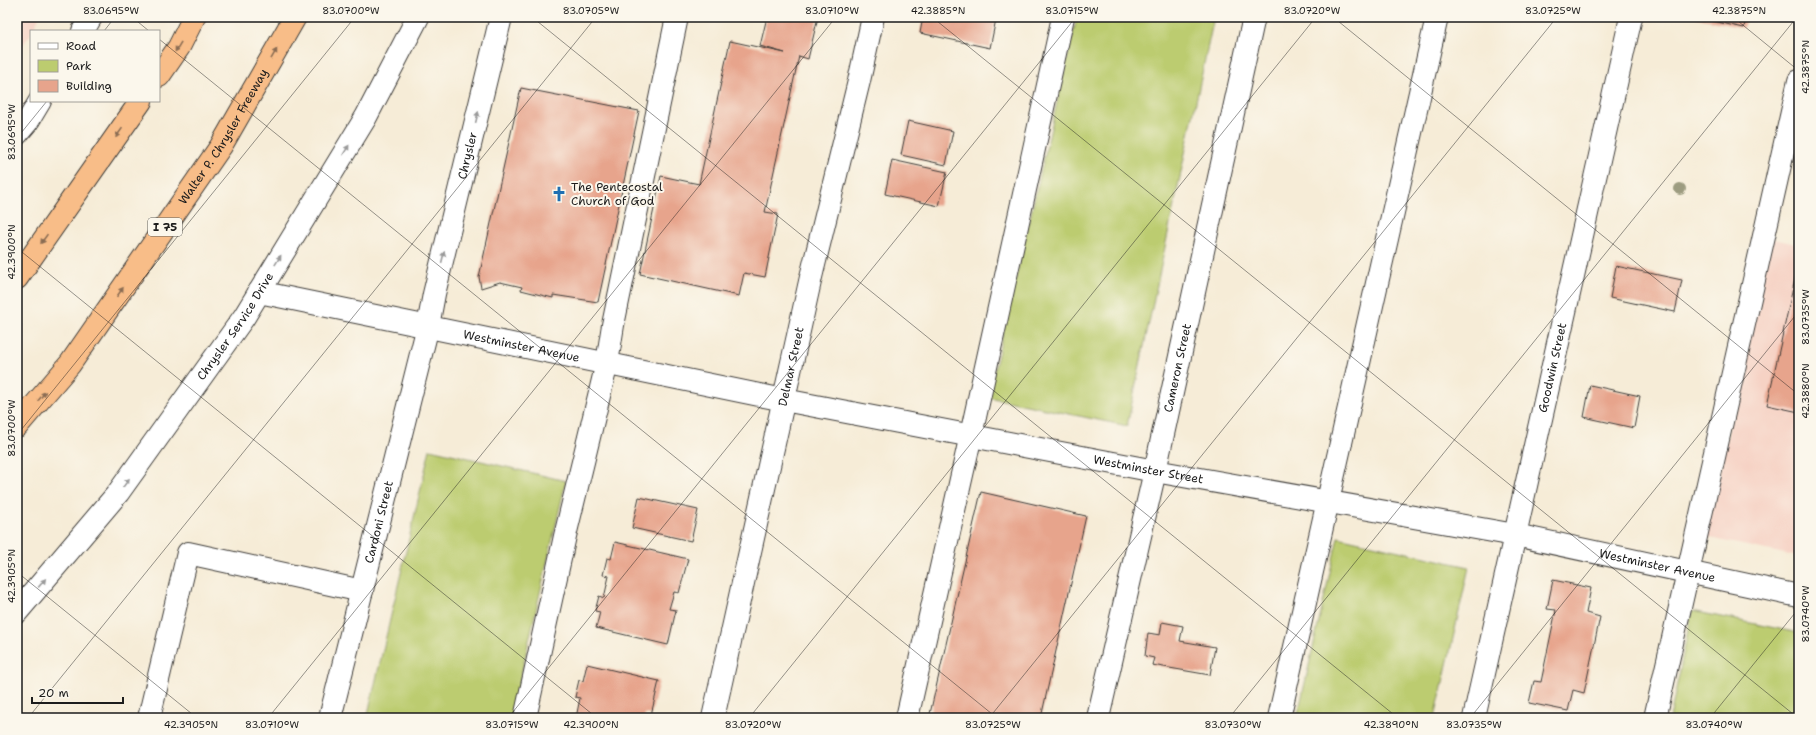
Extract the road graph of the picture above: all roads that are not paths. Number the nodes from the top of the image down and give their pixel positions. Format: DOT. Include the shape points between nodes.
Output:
graph roads {
  1 [pos="91,17"];
  2 [pos="194,17"];
  3 [pos="295,17"];
  4 [pos="418,17"];
  5 [pos="501,17"];
  6 [pos="677,17"];
  7 [pos="873,17"];
  8 [pos="1063,17"];
  9 [pos="1254,17"];
  10 [pos="1437,17"];
  11 [pos="1631,17"];
  12 [pos="84,30"];
  13 [pos="160,75"];
  14 [pos="1799,80"];
  15 [pos="39,102"];
  16 [pos="140,102"];
  17 [pos="17,134"];
  18 [pos="17,278"];
  19 [pos="259,292"];
  20 [pos="428,326"];
  21 [pos="607,363"];
  22 [pos="784,400"];
  23 [pos="17,426"];
  24 [pos="971,435"];
  25 [pos="1155,471"];
  26 [pos="1328,502"];
  27 [pos="1515,535"];
  28 [pos="1688,572"];
  29 [pos="362,591"];
  30 [pos="1799,596"];
  31 [pos="17,612"];
  32 [pos="149,718"];
  33 [pos="330,718"];
  34 [pos="525,718"];
  35 [pos="713,718"];
  36 [pos="907,718"];
  37 [pos="1098,718"];
  38 [pos="1279,718"];
  39 [pos="1474,718"];
  40 [pos="1655,718"];
  1 -- 12 [label="street"];
  2 -- 13 [label="highway, one-way" via="179,47"];
  23 -- 3 [label="highway, Walter P. Chrysler Freeway / I 75, one-way" via="70,364 221,146"];
  19 -- 4 [label="street, Chrysler Service Drive, one-way" via="366,117"];
  20 -- 5 [label="street, Chrysler, one-way"];
  6 -- 21 [label="street"];
  7 -- 22 [label="street, Delmar Street"];
  8 -- 24 [label="street"];
  9 -- 25 [label="street, Cameron Street"];
  10 -- 26 [label="street"];
  11 -- 27 [label="street, Goodwin Street"];
  14 -- 28 [label="street"];
  15 -- 17 [label="street"];
  16 -- 18 [label="highway, one-way"];
  19 -- 20 [label="street, Westminster Avenue"];
  31 -- 19 [label="street, Chrysler Service Drive, one-way" via="118,493 244,317"];
  20 -- 21 [label="street, Westminster Avenue"];
  20 -- 29 [label="street, Cardoni Street"];
  21 -- 22 [label="street, Westminster Avenue"];
  21 -- 34 [label="street"];
  22 -- 24 [label="street, Westminster Street"];
  22 -- 35 [label="street, Delmar Street"];
  24 -- 25 [label="street, Westminster Street"];
  24 -- 36 [label="street"];
  25 -- 26 [label="street, Westminster Street"];
  25 -- 37 [label="street, Cameron Street"];
  26 -- 27 [label="street, Westminster Street"];
  26 -- 38 [label="street"];
  27 -- 28 [label="street, Westminster Avenue"];
  27 -- 39 [label="street, Goodwin Street"];
  28 -- 30 [label="street, Westminster Avenue"];
  28 -- 40 [label="street"];
  29 -- 32 [label="street" via="188,553"];
  29 -- 33 [label="street, Cardoni Street"];
}
